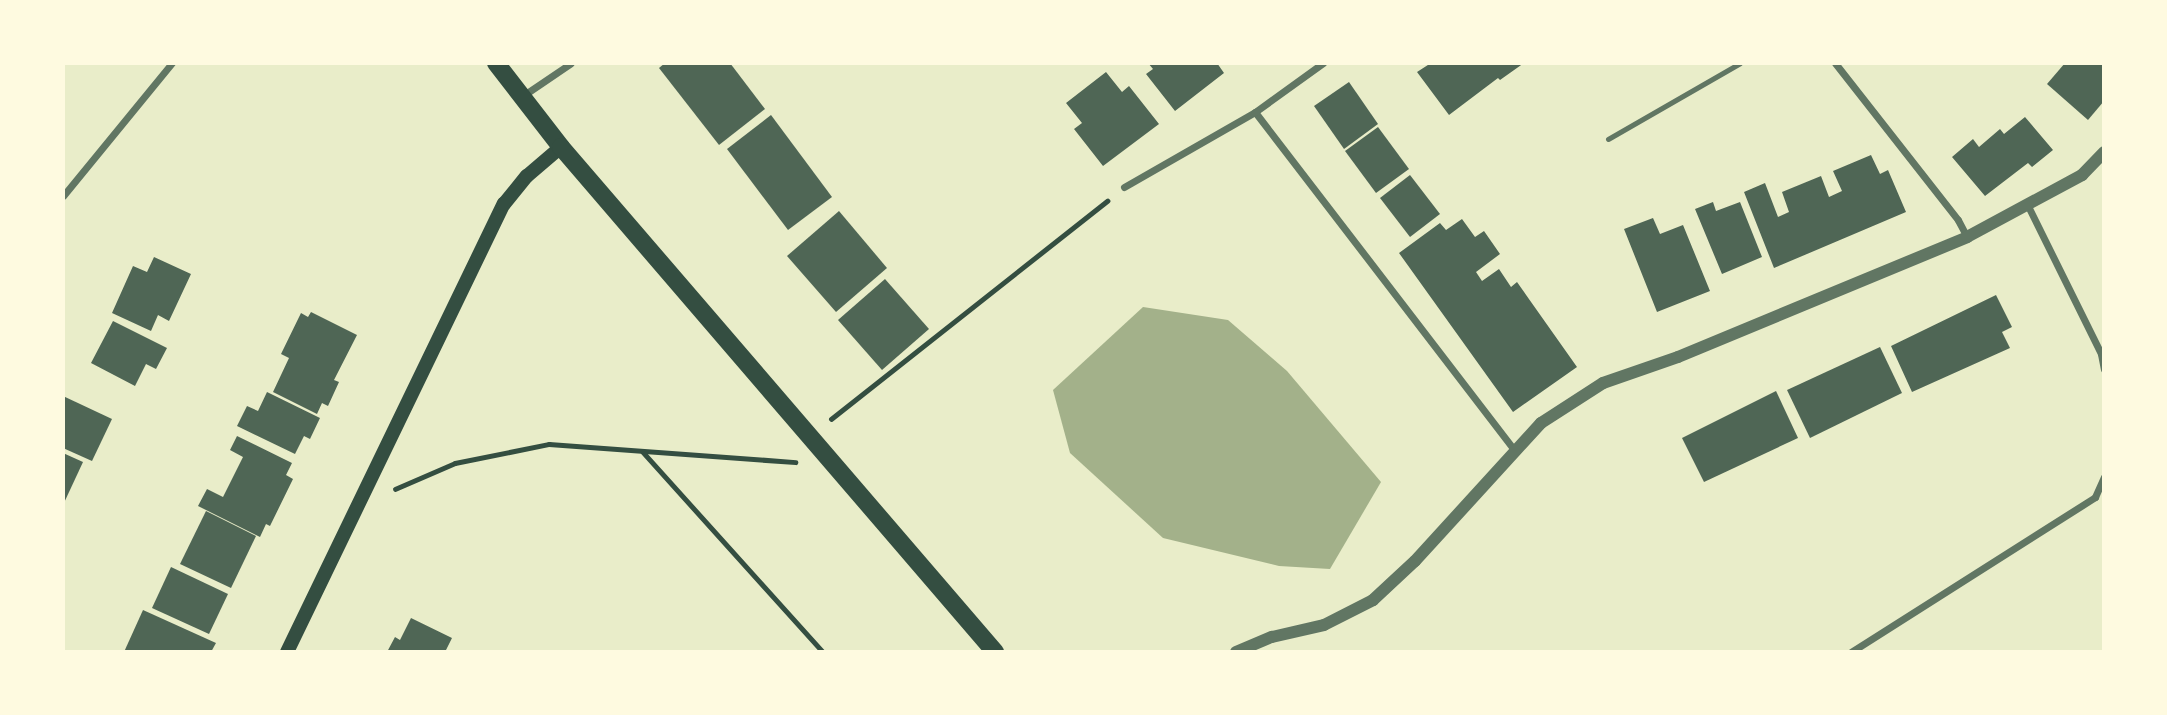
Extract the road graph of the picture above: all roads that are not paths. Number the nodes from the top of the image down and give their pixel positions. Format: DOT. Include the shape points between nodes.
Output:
graph roads {
  1 [pos="172,63"];
  2 [pos="496,63"];
  3 [pos="571,63"];
  4 [pos="1323,63"];
  5 [pos="1740,63"];
  6 [pos="1835,63"];
  7 [pos="521,97"];
  8 [pos="1255,112"];
  9 [pos="1608,139"];
  10 [pos="561,147"];
  11 [pos="2104,152"];
  12 [pos="1124,187"];
  13 [pos="63,196"];
  14 [pos="2028,206"];
  15 [pos="1967,237"];
  16 [pos="2104,369"];
  17 [pos="1515,451"];
  18 [pos="2104,477"];
  19 [pos="287,652"];
  20 [pos="995,652"];
  21 [pos="1236,652"];
  22 [pos="1852,652"];
  1 -- 13 [label="street"];
  2 -- 7 [label="main road"];
  3 -- 7 [label="street"];
  4 -- 8 [label="street"];
  5 -- 9 [label="lane"];
  6 -- 15 [label="street"];
  7 -- 10 [label="main road"];
  8 -- 12 [label="street"];
  8 -- 17 [label="street"];
  10 -- 19 [label="main road" via="527,176 504,204"];
  10 -- 20 [label="main road"];
  11 -- 14 [label="street" via="2082,174"];
  14 -- 15 [label="street"];
  14 -- 16 [label="street" via="2101,354"];
  15 -- 17 [label="street" via="1603,383 1541,423"];
  17 -- 21 [label="street" via="1373,600 1324,625 1272,636"];
  18 -- 22 [label="street" via="2095,497"];
}
